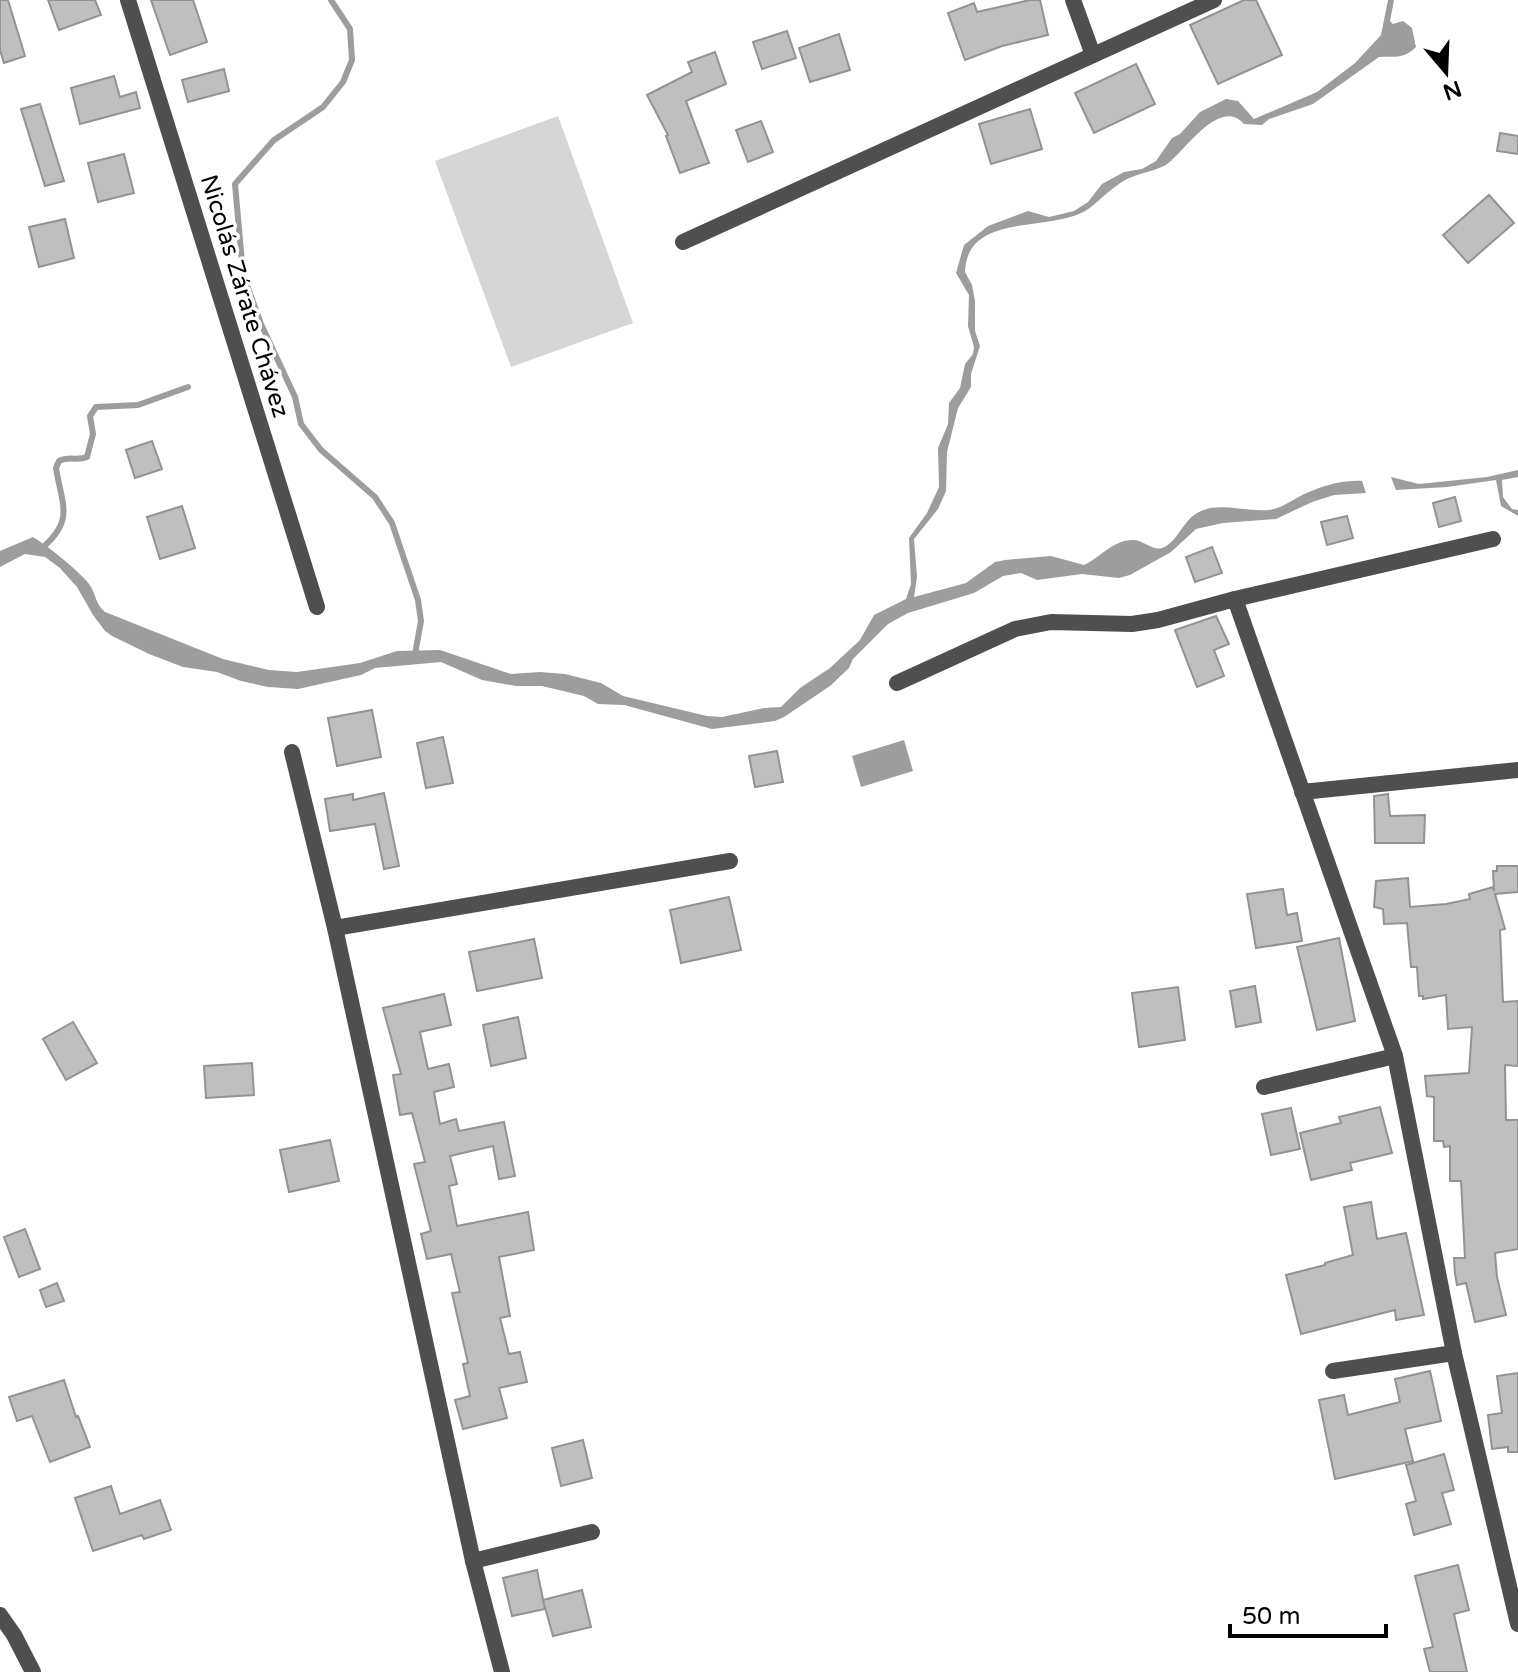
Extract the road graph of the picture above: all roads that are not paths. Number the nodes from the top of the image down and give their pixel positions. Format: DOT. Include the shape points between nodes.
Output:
graph roads {
  1 [pos="128,0"];
  2 [pos="1073,0"];
  3 [pos="1214,0"];
  4 [pos="1093,55"];
  5 [pos="683,242"];
  6 [pos="1493,539"];
  7 [pos="1235,599"];
  8 [pos="317,607"];
  9 [pos="897,683"];
  10 [pos="292,752"];
  11 [pos="1518,770"];
  12 [pos="1302,792"];
  13 [pos="730,861"];
  14 [pos="335,928"];
  15 [pos="1395,1056"];
  16 [pos="1264,1087"];
  17 [pos="1454,1353"];
  18 [pos="1333,1371"];
  19 [pos="592,1532"];
  20 [pos="473,1561"];
  21 [pos="0,1615"];
  22 [pos="1518,1624"];
  23 [pos="33,1672"];
  24 [pos="502,1672"];
  1 -- 8 [label="street, Nicolás Zárate Chávez"];
  2 -- 4 [label="street"];
  3 -- 4 [label="street"];
  4 -- 5 [label="street"];
  6 -- 7 [label="street"];
  7 -- 9 [label="street" via="1132,624 1051,622 1015,629"];
  7 -- 12 [label="street"];
  10 -- 14 [label="street"];
  11 -- 12 [label="street"];
  12 -- 15 [label="street"];
  13 -- 14 [label="street"];
  14 -- 20 [label="street"];
  15 -- 16 [label="street"];
  15 -- 17 [label="street"];
  17 -- 18 [label="street"];
  17 -- 22 [label="street"];
  19 -- 20 [label="street"];
  20 -- 24 [label="street"];
  21 -- 23 [label="street"];
}
